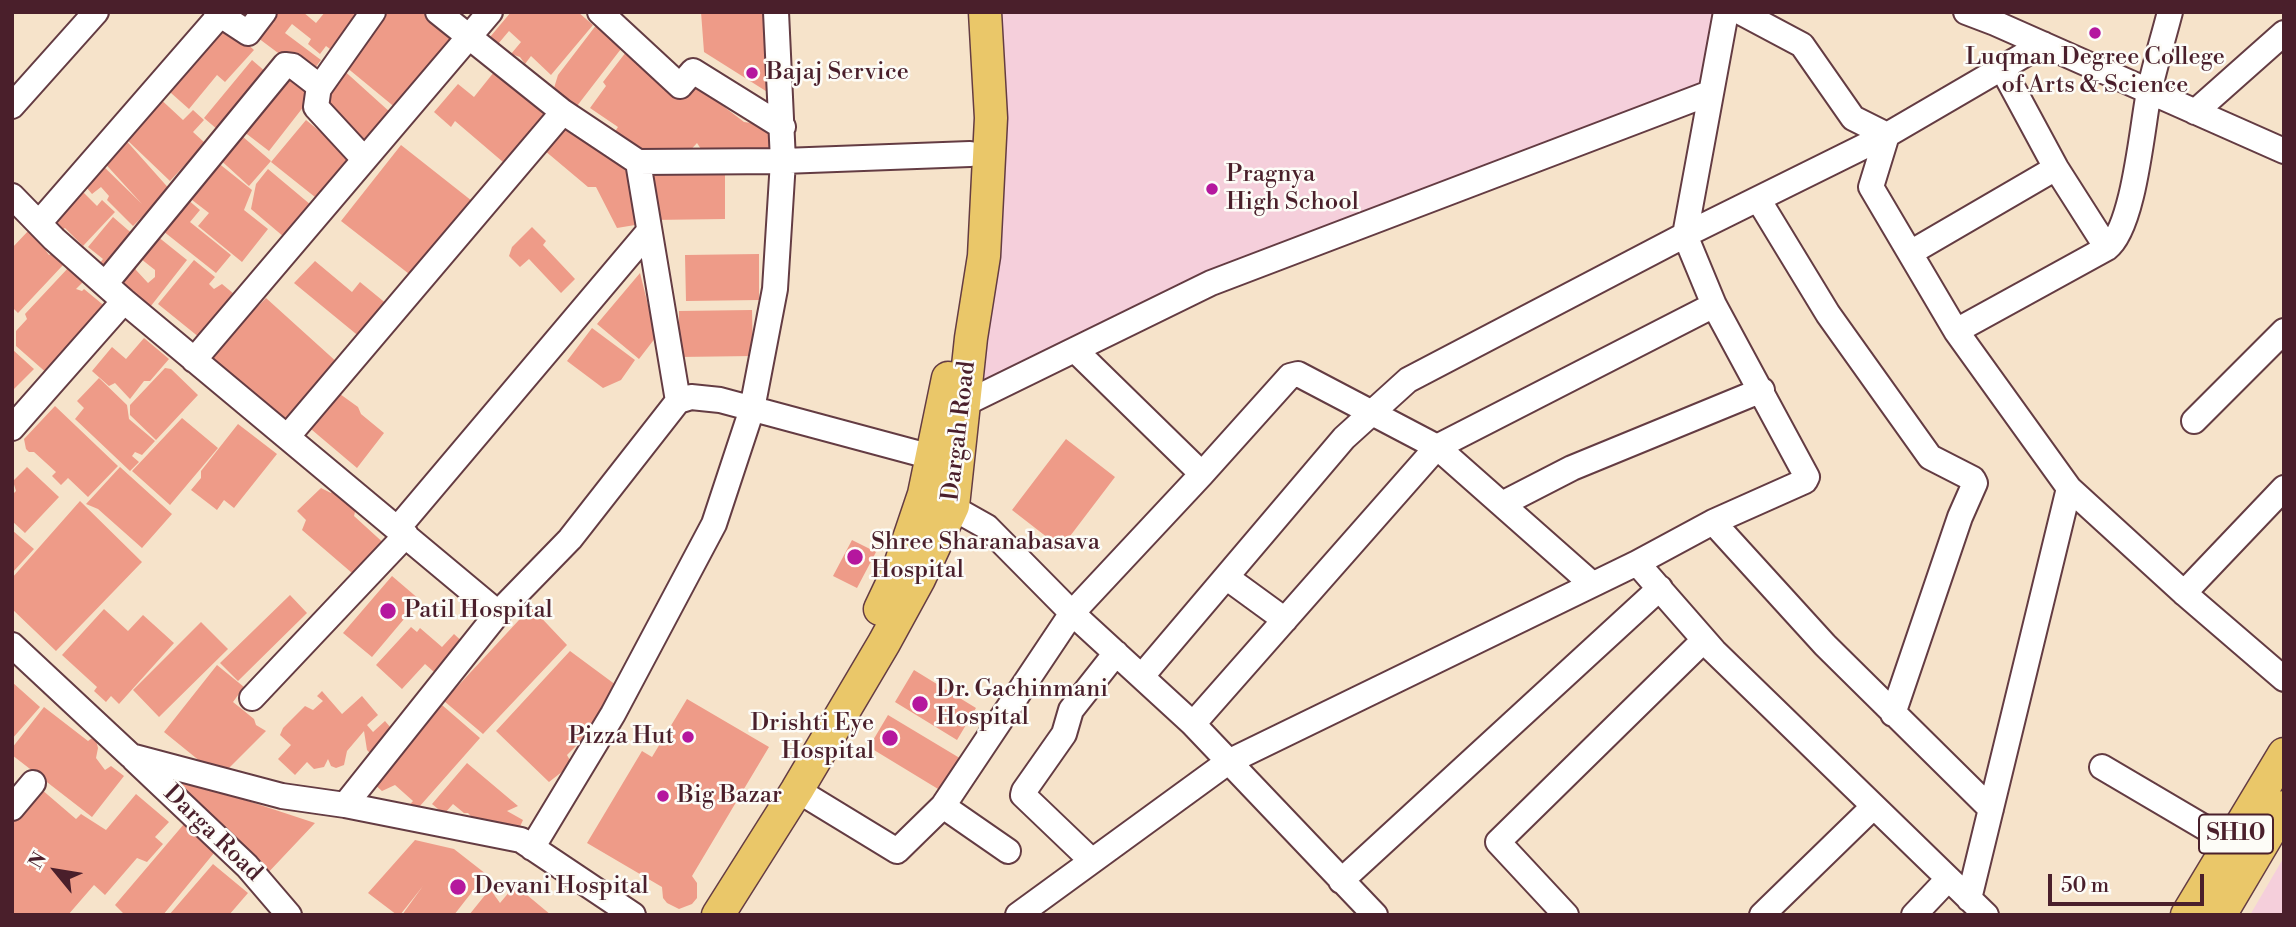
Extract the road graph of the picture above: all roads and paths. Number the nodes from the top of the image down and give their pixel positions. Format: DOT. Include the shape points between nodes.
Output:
graph roads {
  1 [pos="96,12"];
  2 [pos="264,12"];
  3 [pos="373,12"];
  4 [pos="438,12"];
  5 [pos="490,12"];
  6 [pos="600,12"];
  7 [pos="776,12"];
  8 [pos="969,12"];
  9 [pos="985,12"];
  10 [pos="1726,12"];
  11 [pos="1740,12"];
  12 [pos="1966,12"];
  13 [pos="2169,12"];
  14 [pos="218,14"];
  15 [pos="2284,33"];
  16 [pos="469,36"];
  17 [pos="2043,44"];
  18 [pos="2002,68"];
  19 [pos="320,87"];
  20 [pos="2149,92"];
  21 [pos="1710,93"];
  22 [pos="12,106"];
  23 [pos="563,112"];
  24 [pos="2195,112"];
  25 [pos="783,127"];
  26 [pos="1887,135"];
  27 [pos="2284,151"];
  28 [pos="971,154"];
  29 [pos="364,159"];
  30 [pos="783,161"];
  31 [pos="638,162"];
  32 [pos="2056,168"];
  33 [pos="12,196"];
  34 [pos="1758,199"];
  35 [pos="39,223"];
  36 [pos="649,231"];
  37 [pos="1685,235"];
  38 [pos="2107,248"];
  39 [pos="1910,253"];
  40 [pos="105,284"];
  41 [pos="124,301"];
  42 [pos="1714,305"];
  43 [pos="1956,331"];
  44 [pos="2284,331"];
  45 [pos="1075,349"];
  46 [pos="194,360"];
  47 [pos="1762,390"];
  48 [pos="678,401"];
  49 [pos="964,404"];
  50 [pos="752,409"];
  51 [pos="1371,413"];
  52 [pos="2194,422"];
  53 [pos="12,428"];
  54 [pos="288,436"];
  55 [pos="1437,447"];
  56 [pos="932,457"];
  57 [pos="1202,474"];
  58 [pos="2069,488"];
  59 [pos="2284,488"];
  60 [pos="924,494"];
  61 [pos="1502,504"];
  62 [pos="953,506"];
  63 [pos="1713,522"];
  64 [pos="402,531"];
  65 [pos="1637,562"];
  66 [pos="1226,577"];
  67 [pos="1592,584"];
  68 [pos="1660,588"];
  69 [pos="2184,593"];
  70 [pos="498,613"];
  71 [pos="1072,613"];
  72 [pos="1285,620"];
  73 [pos="1704,640"];
  74 [pos="12,645"];
  75 [pos="1116,653"];
  76 [pos="1142,676"];
  77 [pos="2284,678"];
  78 [pos="252,698"];
  79 [pos="1893,714"];
  80 [pos="1193,724"];
  81 [pos="2284,754"];
  82 [pos="131,757"];
  83 [pos="1228,762"];
  84 [pos="2102,767"];
  85 [pos="33,783"];
  86 [pos="797,790"];
  87 [pos="345,805"];
  88 [pos="943,806"];
  89 [pos="1873,807"];
  90 [pos="2284,807"];
  91 [pos="12,808"];
  92 [pos="1991,809"];
  93 [pos="2231,843"];
  94 [pos="532,848"];
  95 [pos="1008,851"];
  96 [pos="1092,861"];
  97 [pos="1948,879"];
  98 [pos="1341,881"];
  99 [pos="1977,907"];
  100 [pos="1372,914"];
  101 [pos="289,915"];
  102 [pos="633,915"];
  103 [pos="693,915"];
  104 [pos="718,915"];
  105 [pos="1018,915"];
  106 [pos="1566,915"];
  107 [pos="1762,915"];
  108 [pos="1914,915"];
  109 [pos="2187,915"];
  110 [pos="2220,915"];
  1 -- 22 [label="street"];
  2 -- 14 [label="street" via="248,33"];
  3 -- 19 [label="street"];
  4 -- 16 [label="street"];
  5 -- 16 [label="street"];
  6 -- 25 [label="street" via="680,86 693,71"];
  7 -- 25 [label="street"];
  8 -- 28 [label="main road, Dargah Road"];
  9 -- 49 [label="main road, Dargah Road" via="991,118 988,191"];
  10 -- 21 [label="street"];
  11 -- 26 [label="street" via="1802,45 1853,118"];
  12 -- 17 [label="street"];
  13 -- 20 [label="street"];
  14 -- 35 [label="street"];
  15 -- 24 [label="street"];
  16 -- 23 [label="street"];
  16 -- 29 [label="street"];
  17 -- 18 [label="street"];
  17 -- 20 [label="street"];
  18 -- 26 [label="street"];
  18 -- 32 [label="street"];
  19 -- 29 [label="street" via="316,107"];
  19 -- 40 [label="street" via="293,66 282,66"];
  20 -- 24 [label="street"];
  20 -- 38 [label="street" via="2127,212"];
  21 -- 37 [label="street"];
  21 -- 45 [label="street" via="1211,283"];
  23 -- 31 [label="street"];
  23 -- 54 [label="street"];
  24 -- 27 [label="street"];
  25 -- 30 [label="street"];
  26 -- 34 [label="street"];
  26 -- 39 [label="street" via="1871,187"];
  28 -- 30 [label="street"];
  28 -- 56 [label="main road, Dargah Road" via="967,260"];
  29 -- 46 [label="street"];
  30 -- 31 [label="street"];
  30 -- 50 [label="street" via="775,289"];
  31 -- 36 [label="street"];
  32 -- 38 [label="street"];
  32 -- 39 [label="street"];
  33 -- 35 [label="street"];
  34 -- 37 [label="street"];
  34 -- 79 [label="street" via="1828,314 1930,457 1975,483"];
  35 -- 40 [label="street"];
  36 -- 48 [label="street"];
  36 -- 64 [label="street"];
  37 -- 42 [label="street"];
  37 -- 51 [label="street" via="1408,380"];
  38 -- 43 [label="street"];
  39 -- 43 [label="street"];
  40 -- 41 [label="street"];
  41 -- 46 [label="street"];
  41 -- 53 [label="street"];
  42 -- 47 [label="street"];
  42 -- 55 [label="street"];
  43 -- 58 [label="street"];
  44 -- 52 [label="street"];
  45 -- 49 [label="street"];
  45 -- 57 [label="street"];
  46 -- 54 [label="street"];
  47 -- 61 [label="street" via="1572,468"];
  47 -- 63 [label="street" via="1807,480"];
  48 -- 50 [label="street" via="691,397 720,400"];
  48 -- 70 [label="street" via="570,539"];
  49 -- 62 [label="main road, Dargah Road"];
  50 -- 56 [label="street"];
  50 -- 94 [label="street" via="714,524 613,714"];
  51 -- 55 [label="street"];
  51 -- 57 [label="street" via="1298,373 1292,374"];
  51 -- 66 [label="street"];
  54 -- 64 [label="street"];
  55 -- 61 [label="street"];
  55 -- 72 [label="street"];
  56 -- 60 [label="main road, Dargah Road"];
  57 -- 71 [label="street"];
  58 -- 69 [label="street"];
  58 -- 92 [label="street"];
  59 -- 69 [label="street"];
  60 -- 62 [label="street"];
  60 -- 103 [label="main road, Dargah Road" via="886,600 751,828"];
  61 -- 67 [label="street"];
  62 -- 71 [label="street" via="987,527"];
  62 -- 86 [label="main road, Dargah Road" via="884,643"];
  63 -- 65 [label="street"];
  63 -- 79 [label="street"];
  64 -- 70 [label="street"];
  64 -- 78 [label="street"];
  65 -- 67 [label="street"];
  65 -- 68 [label="street"];
  66 -- 72 [label="street"];
  66 -- 76 [label="street"];
  67 -- 83 [label="street"];
  68 -- 73 [label="street"];
  68 -- 98 [label="street"];
  69 -- 77 [label="street"];
  70 -- 87 [label="street"];
  71 -- 75 [label="street"];
  71 -- 88 [label="street"];
  72 -- 80 [label="street"];
  73 -- 89 [label="street"];
  73 -- 106 [label="street" via="1498,842"];
  74 -- 82 [label="street, Darga Road"];
  75 -- 76 [label="street"];
  75 -- 96 [label="street" via="1071,710 1064,734 1023,795"];
  76 -- 80 [label="street"];
  79 -- 92 [label="street"];
  80 -- 83 [label="street"];
  81 -- 93 [label="main road, SH10"];
  82 -- 87 [label="street" via="282,796"];
  82 -- 101 [label="street, Darga Road" via="247,866"];
  83 -- 96 [label="street"];
  83 -- 98 [label="street"];
  84 -- 93 [label="street"];
  85 -- 91 [label="street"];
  86 -- 88 [label="street" via="897,851"];
  86 -- 104 [label="main road, Dargah Road"];
  87 -- 94 [label="street" via="521,840"];
  88 -- 95 [label="street"];
  89 -- 97 [label="street"];
  89 -- 107 [label="street"];
  90 -- 110 [label="main road, SH10"];
  92 -- 99 [label="street"];
  93 -- 109 [label="main road, SH10"];
  94 -- 102 [label="street"];
  96 -- 105 [label="street"];
  97 -- 99 [label="street"];
  97 -- 108 [label="street"];
  98 -- 100 [label="street"];
}
